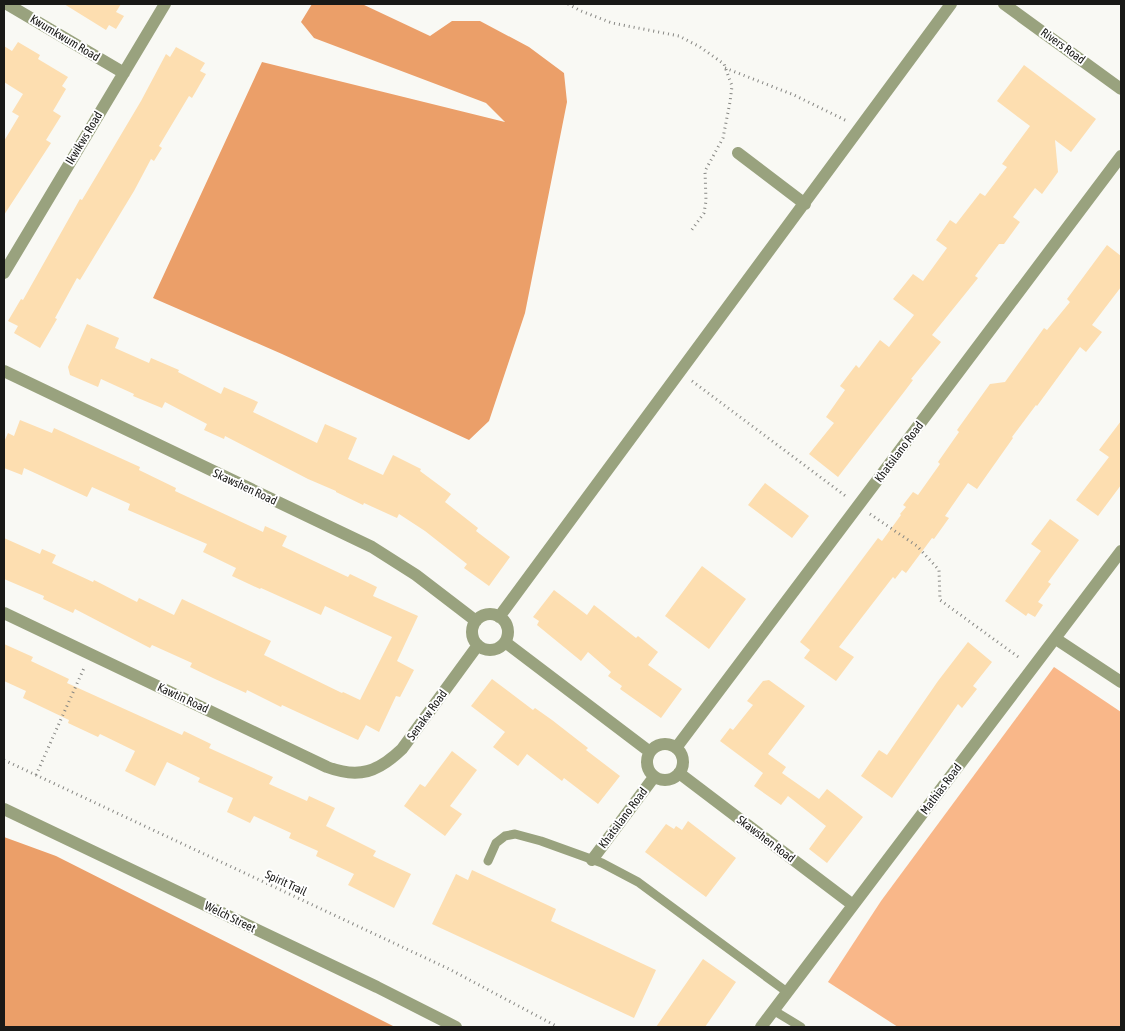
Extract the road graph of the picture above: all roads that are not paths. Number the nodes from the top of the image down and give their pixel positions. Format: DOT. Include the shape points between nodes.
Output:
graph roads {
  1 [pos="7,4"];
  2 [pos="165,4"];
  3 [pos="951,4"];
  4 [pos="1004,4"];
  5 [pos="124,72"];
  6 [pos="1121,89"];
  7 [pos="738,153"];
  8 [pos="1121,156"];
  9 [pos="805,204"];
  10 [pos="4,273"];
  11 [pos="4,371"];
  12 [pos="1121,551"];
  13 [pos="4,613"];
  14 [pos="499,617"];
  15 [pos="476,620"];
  16 [pos="1056,639"];
  17 [pos="504,642"];
  18 [pos="478,645"];
  19 [pos="1121,682"];
  20 [pos="676,748"];
  21 [pos="650,752"];
  22 [pos="365,773"];
  23 [pos="679,773"];
  24 [pos="654,776"];
  25 [pos="4,809"];
  26 [pos="592,860"];
  27 [pos="488,861"];
  28 [pos="852,905"];
  29 [pos="787,992"];
  30 [pos="773,1010"];
  31 [pos="456,1027"];
  32 [pos="761,1027"];
  33 [pos="802,1027"];
  1 -- 5 [label="street, Kwumkwum Road"];
  2 -- 5 [label="street, Ikwikws Road"];
  3 -- 9 [label="street"];
  4 -- 6 [label="street, Rivers Road"];
  5 -- 10 [label="street, Ikwikws Road"];
  7 -- 9 [label="street"];
  8 -- 20 [label="street, Khatsilano Road"];
  9 -- 14 [label="street"];
  11 -- 15 [label="street, Skawshen Road" via="372,547"];
  12 -- 16 [label="street, Mathias Road"];
  13 -- 22 [label="street, Kawtin Road" via="327,767 352,774"];
  14 -- 15 [label="street" via="487,614"];
  14 -- 17 [label="street" via="508,628"];
  15 -- 18 [label="street" via="472,629"];
  16 -- 19 [label="street"];
  16 -- 28 [label="street, Mathias Road"];
  17 -- 18 [label="street" via="492,650"];
  17 -- 21 [label="street"];
  18 -- 22 [label="street, Senakw Road" via="402,749 379,768"];
  20 -- 21 [label="street" via="662,744"];
  20 -- 23 [label="street" via="683,760"];
  21 -- 24 [label="street" via="648,770"];
  23 -- 24 [label="street" via="667,780"];
  23 -- 28 [label="street, Skawshen Road"];
  24 -- 26 [label="street, Khatsilano Road"];
  25 -- 31 [label="street, Welch Street"];
  26 -- 27 [label="lane" via="515,834 496,843"];
  26 -- 29 [label="lane" via="638,882"];
  28 -- 29 [label="street, Mathias Road"];
  29 -- 30 [label="street, Mathias Road"];
  30 -- 32 [label="street, Mathias Road"];
  30 -- 33 [label="lane"];
}
